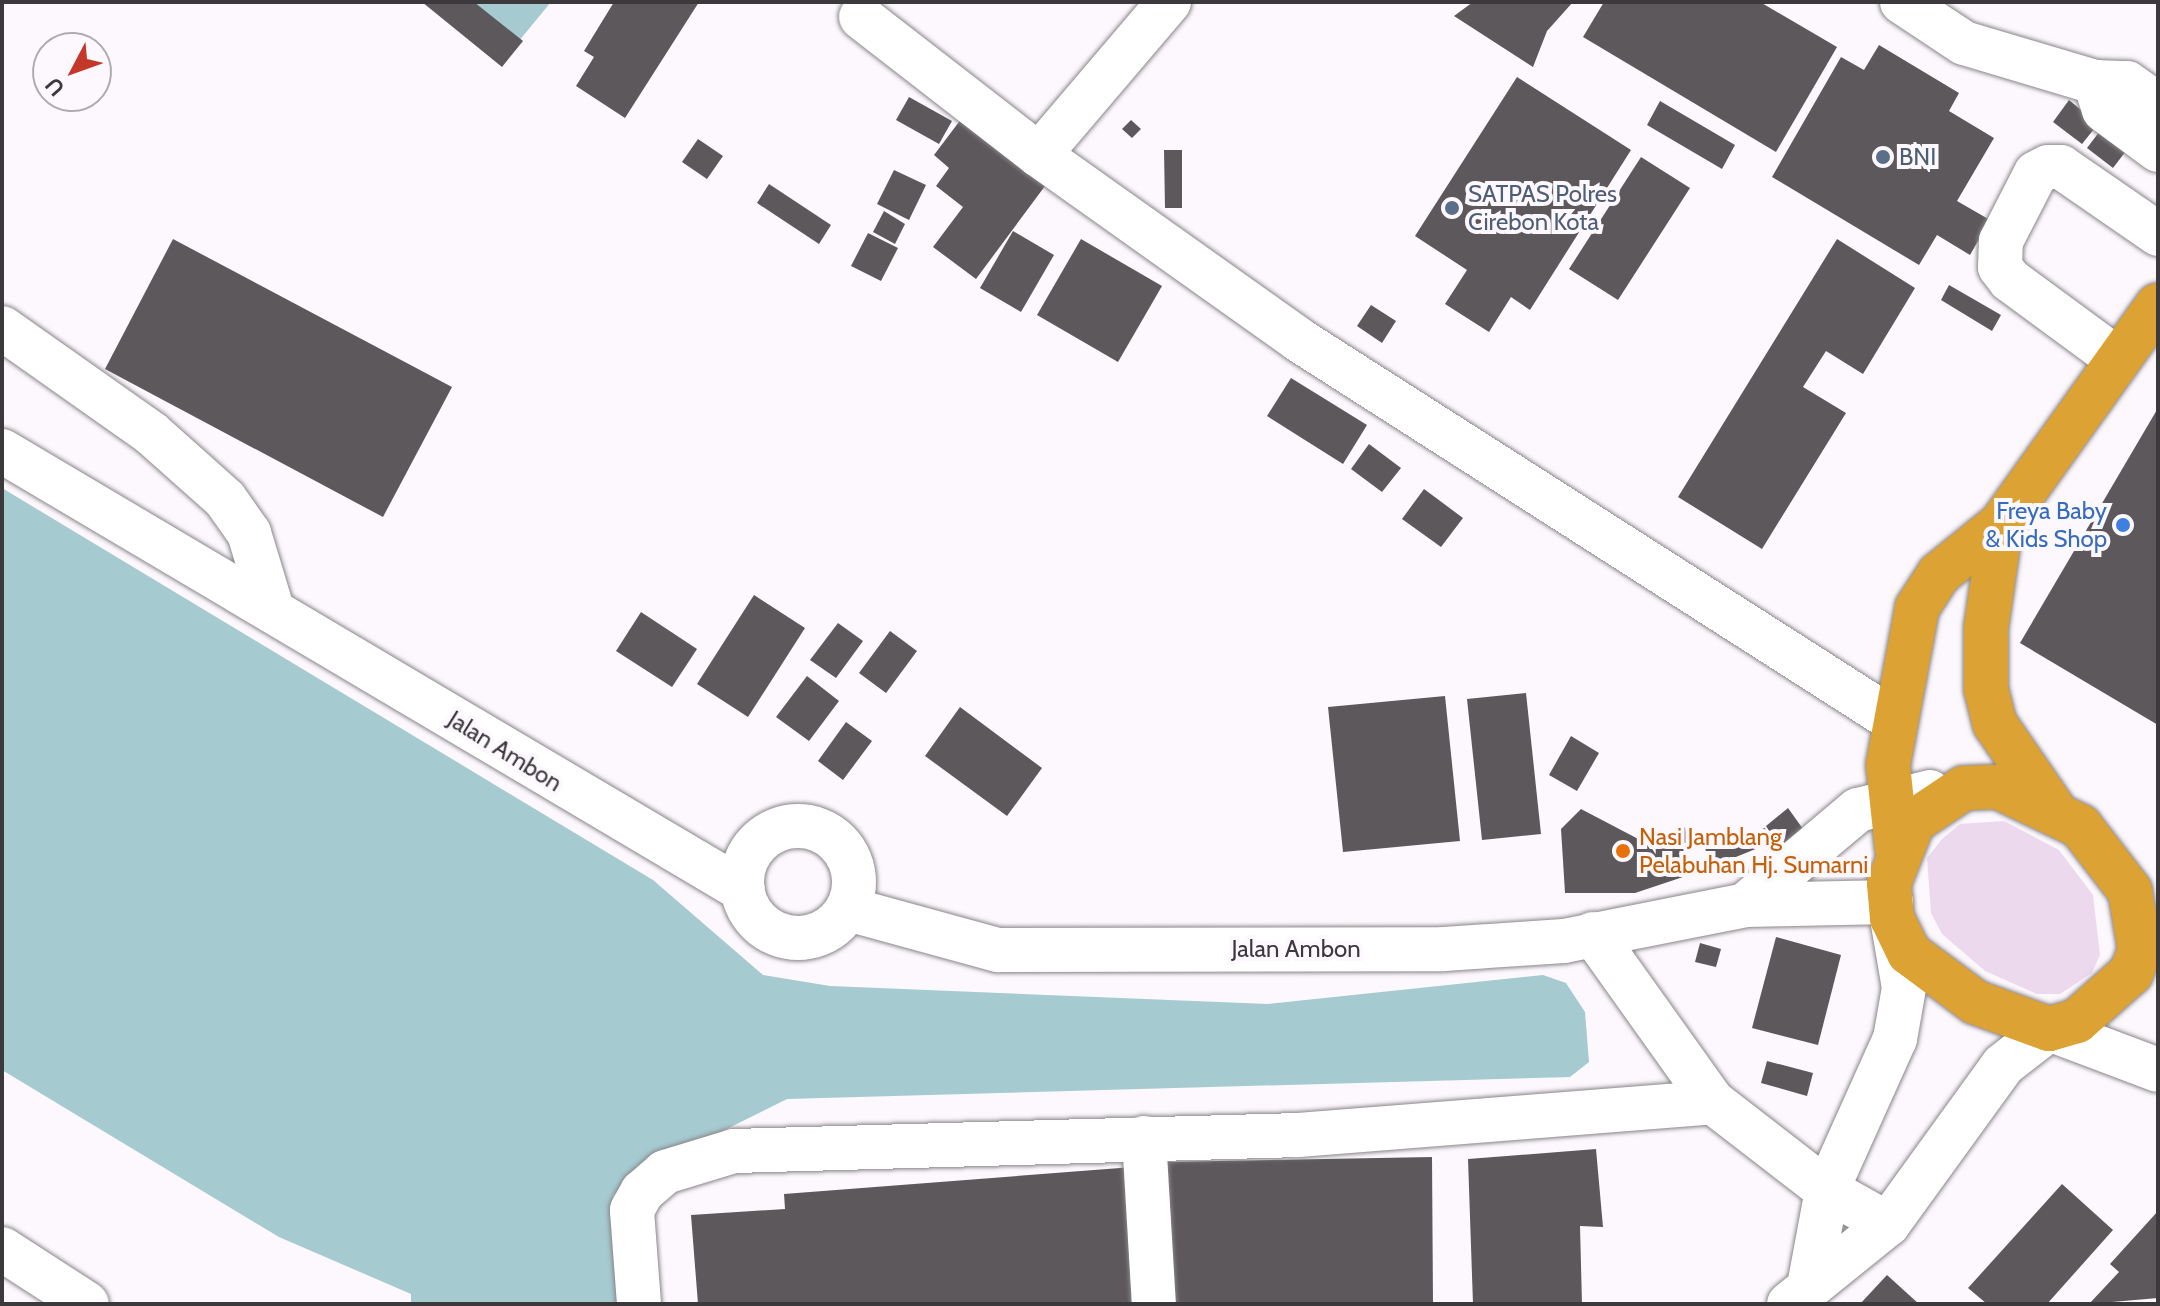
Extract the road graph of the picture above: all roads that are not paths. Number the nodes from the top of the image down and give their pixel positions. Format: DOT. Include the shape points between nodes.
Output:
graph roads {
  1 [pos="1169,2"];
  2 [pos="1902,2"];
  3 [pos="861,17"];
  4 [pos="2095,82"];
  5 [pos="2158,105"];
  6 [pos="2158,150"];
  7 [pos="1039,155"];
  8 [pos="2158,234"];
  9 [pos="2158,305"];
  10 [pos="2,328"];
  11 [pos="2116,358"];
  12 [pos="2,451"];
  13 [pos="2001,524"];
  14 [pos="271,606"];
  15 [pos="1895,721"];
  16 [pos="1964,788"];
  17 [pos="1891,798"];
  18 [pos="2052,807"];
  19 [pos="1897,849"];
  20 [pos="2116,866"];
  21 [pos="2158,888"];
  22 [pos="743,890"];
  23 [pos="1745,905"];
  24 [pos="848,909"];
  25 [pos="1892,910"];
  26 [pos="1593,934"];
  27 [pos="2158,989"];
  28 [pos="2099,1009"];
  29 [pos="2049,1029"];
  30 [pos="2158,1070"];
  31 [pos="1713,1102"];
  32 [pos="1144,1138"];
  33 [pos="1827,1190"];
  34 [pos="1888,1224"];
  35 [pos="2,1249"];
  36 [pos="1800,1292"];
  37 [pos="87,1304"];
  38 [pos="639,1304"];
  39 [pos="1154,1304"];
  1 -- 7 [label="street"];
  2 -- 4 [label="street" via="1964,43"];
  3 -- 7 [label="street"];
  4 -- 5 [label="street" via="2127,83"];
  4 -- 6 [label="street" via="2104,110"];
  7 -- 15 [label="street" via="1299,340"];
  8 -- 11 [label="street" via="2061,167 2048,167 2036,173 2001,241 2000,267 2010,280"];
  9 -- 11 [label="highway"];
  10 -- 14 [label="street" via="151,433 225,499 249,533"];
  11 -- 13 [label="highway"];
  12 -- 14 [label="street, Jalan Ambon"];
  13 -- 15 [label="highway" via="1939,574 1917,608"];
  13 -- 18 [label="highway" via="1986,628 1986,689 1995,724"];
  14 -- 22 [label="street, Jalan Ambon" via="621,824"];
  15 -- 17 [label="highway"];
  16 -- 17 [label="street, Jalan Ambon"];
  16 -- 18 [label="highway" via="1998,787"];
  16 -- 19 [label="highway" via="1913,822"];
  17 -- 19 [label="highway"];
  17 -- 23 [label="street, Jalan Ambon" via="1858,810"];
  18 -- 20 [label="highway" via="2100,843"];
  19 -- 25 [label="highway"];
  20 -- 21 [label="highway"];
  20 -- 28 [label="highway" via="2139,921 2140,950 2131,973"];
  22 -- 24 [label="street" via="758,922 789,938 823,933"];
  22 -- 24 [label="street" via="748,856 759,842 808,827 849,858"];
  23 -- 25 [label="street, Jalan Ambon"];
  23 -- 26 [label="street, Jalan Ambon"];
  24 -- 26 [label="street, Jalan Ambon" via="998,950 1444,949"];
  25 -- 29 [label="highway" via="1909,953 1936,980"];
  25 -- 33 [label="street" via="1904,988 1895,1039"];
  26 -- 31 [label="street"];
  27 -- 28 [label="highway"];
  28 -- 29 [label="highway"];
  29 -- 30 [label="street"];
  29 -- 34 [label="street" via="2003,1065"];
  31 -- 32 [label="street" via="1298,1135"];
  31 -- 33 [label="street"];
  32 -- 38 [label="street" via="734,1151 665,1172 632,1210"];
  32 -- 39 [label="street"];
  33 -- 34 [label="street"];
  33 -- 36 [label="street"];
  34 -- 36 [label="street"];
  35 -- 37 [label="street"];
}
